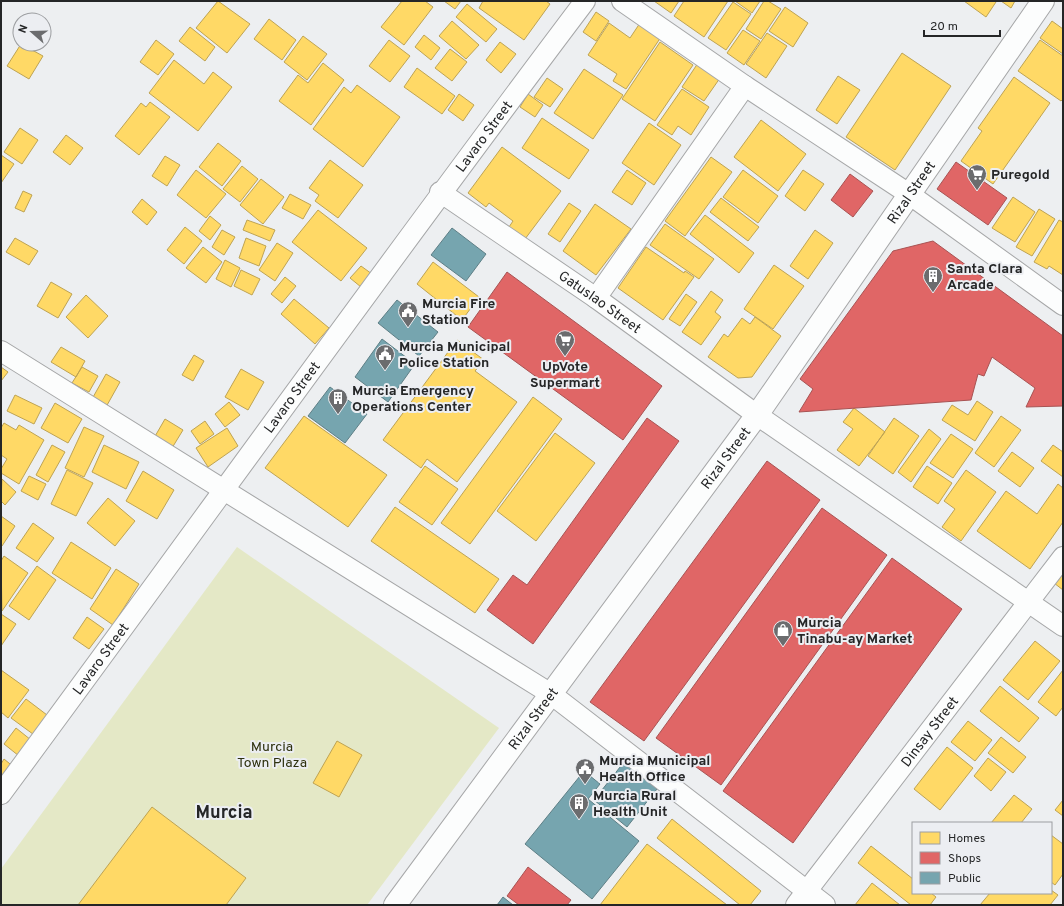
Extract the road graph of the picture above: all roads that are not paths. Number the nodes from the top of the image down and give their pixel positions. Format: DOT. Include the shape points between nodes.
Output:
graph roads {
  1 [pos="585,1"];
  2 [pos="622,1"];
  3 [pos="1043,1"];
  4 [pos="745,86"];
  5 [pos="440,192"];
  6 [pos="909,194"];
  7 [pos="596,298"];
  8 [pos="1063,305"];
  9 [pos="1,351"];
  10 [pos="757,415"];
  11 [pos="225,490"];
  12 [pos="1063,557"];
  13 [pos="1028,603"];
  14 [pos="1063,626"];
  15 [pos="551,694"];
  16 [pos="1,794"];
  17 [pos="801,898"];
  18 [pos="395,905"];
  19 [pos="824,905"];
  1 -- 5 [label="street, Lavaro Street"];
  2 -- 4 [label="street"];
  3 -- 6 [label="street, Rizal Street"];
  4 -- 6 [label="street"];
  4 -- 7 [label="street"];
  5 -- 7 [label="street, Gatuslao Street"];
  5 -- 11 [label="street, Lavaro Street"];
  6 -- 8 [label="street"];
  6 -- 10 [label="street, Rizal Street"];
  7 -- 10 [label="street, Gatuslao Street"];
  9 -- 11 [label="street"];
  10 -- 13 [label="street, Gatuslao Street"];
  10 -- 15 [label="street, Rizal Street"];
  11 -- 15 [label="street"];
  11 -- 16 [label="street, Lavaro Street"];
  12 -- 13 [label="street, Dinsay Street"];
  13 -- 14 [label="street, Gatuslao Street"];
  13 -- 17 [label="street, Dinsay Street"];
  15 -- 17 [label="street"];
  15 -- 18 [label="street, Rizal Street"];
  17 -- 19 [label="street"];
}
